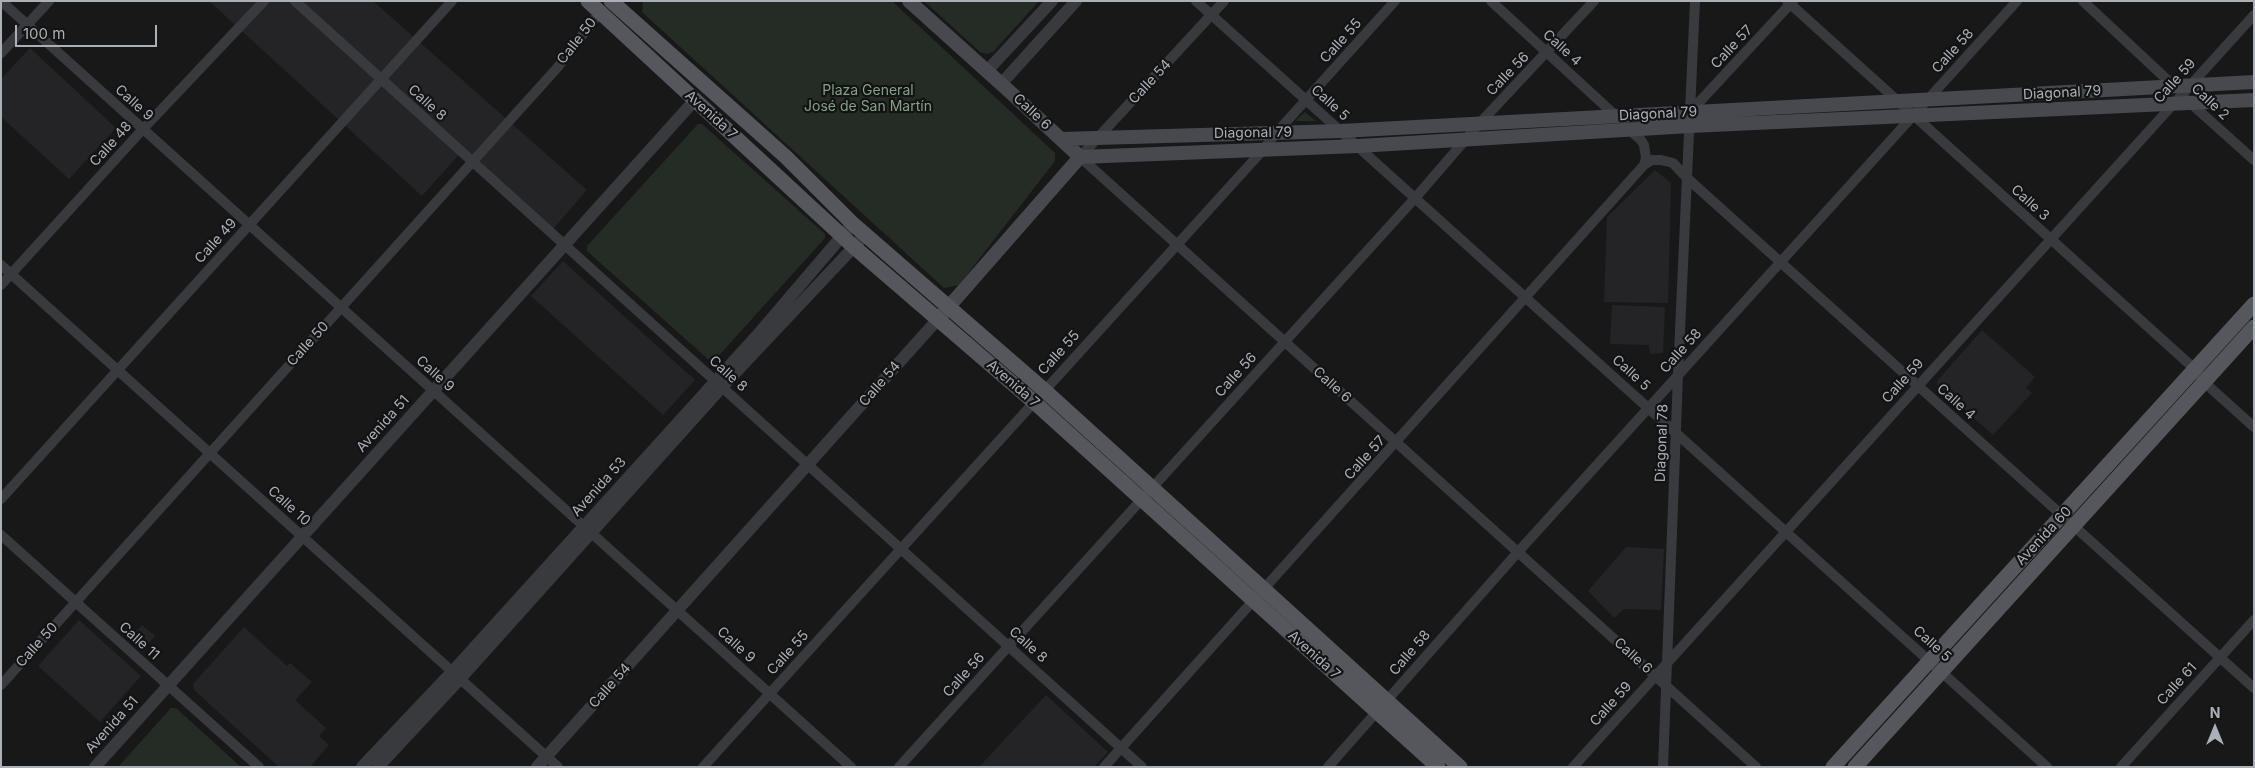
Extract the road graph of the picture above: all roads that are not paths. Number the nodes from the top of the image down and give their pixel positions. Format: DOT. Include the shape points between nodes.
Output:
graph roads {
  1 [pos="1,1"];
  2 [pos="49,1"];
  3 [pos="264,1"];
  4 [pos="295,1"];
  5 [pos="452,1"];
  6 [pos="588,1"];
  7 [pos="612,1"];
  8 [pos="909,1"];
  9 [pos="1052,1"];
  10 [pos="1076,1"];
  11 [pos="1196,1"];
  12 [pos="1224,1"];
  13 [pos="1395,1"];
  14 [pos="1490,1"];
  15 [pos="1594,1"];
  16 [pos="1695,1"];
  17 [pos="2017,1"];
  18 [pos="2083,1"];
  19 [pos="1790,2"];
  20 [pos="600,12"];
  21 [pos="1211,15"];
  22 [pos="2254,15"];
  23 [pos="27,25"];
  24 [pos="1,53"];
  25 [pos="1547,53"];
  26 [pos="987,71"];
  27 [pos="381,79"];
  28 [pos="2254,82"];
  29 [pos="1001,84"];
  30 [pos="2182,95"];
  31 [pos="1307,100"];
  32 [pos="2254,100"];
  33 [pos="694,101"];
  34 [pos="1926,101"];
  35 [pos="1899,102"];
  36 [pos="1616,116"];
  37 [pos="1912,116"];
  38 [pos="1690,119"];
  39 [pos="1479,124"];
  40 [pos="143,129"];
  41 [pos="1629,130"];
  42 [pos="1341,131"];
  43 [pos="1277,132"];
  44 [pos="1100,137"];
  45 [pos="1061,139"];
  46 [pos="1465,140"];
  47 [pos="1358,146"];
  48 [pos="1263,150"];
  49 [pos="1080,157"];
  50 [pos="2254,160"];
  51 [pos="472,162"];
  52 [pos="1644,165"];
  53 [pos="1687,178"];
  54 [pos="1416,197"];
  55 [pos="853,224"];
  56 [pos="250,225"];
  57 [pos="866,234"];
  58 [pos="843,236"];
  59 [pos="2050,239"];
  60 [pos="1176,244"];
  61 [pos="564,246"];
  62 [pos="854,247"];
  63 [pos="1780,262"];
  64 [pos="1,265"];
  65 [pos="11,274"];
  66 [pos="1,285"];
  67 [pos="1527,298"];
  68 [pos="2254,304"];
  69 [pos="341,307"];
  70 [pos="949,308"];
  71 [pos="938,319"];
  72 [pos="2254,327"];
  73 [pos="1285,342"];
  74 [pos="2195,369"];
  75 [pos="118,370"];
  76 [pos="1678,376"];
  77 [pos="2204,382"];
  78 [pos="718,384"];
  79 [pos="1918,386"];
  80 [pos="433,390"];
  81 [pos="1044,390"];
  82 [pos="1034,402"];
  83 [pos="1649,407"];
  84 [pos="2254,427"];
  85 [pos="1676,432"];
  86 [pos="1397,443"];
  87 [pos="210,453"];
  88 [pos="809,466"];
  89 [pos="1147,494"];
  90 [pos="1,499"];
  91 [pos="2062,516"];
  92 [pos="2074,527"];
  93 [pos="587,529"];
  94 [pos="1786,531"];
  95 [pos="1,535"];
  96 [pos="302,536"];
  97 [pos="900,549"];
  98 [pos="1518,552"];
  99 [pos="1260,596"];
  100 [pos="75,602"];
  101 [pos="678,611"];
  102 [pos="2254,620"];
  103 [pos="1009,646"];
  104 [pos="2220,658"];
  105 [pos="1929,660"];
  106 [pos="1668,661"];
  107 [pos="1941,671"];
  108 [pos="456,675"];
  109 [pos="1655,676"];
  110 [pos="1,685"];
  111 [pos="168,686"];
  112 [pos="1667,686"];
  113 [pos="2254,688"];
  114 [pos="770,694"];
  115 [pos="1387,700"];
  116 [pos="1377,712"];
  117 [pos="1121,748"];
  118 [pos="546,757"];
  119 [pos="94,767"];
  120 [pos="259,767"];
  121 [pos="362,767"];
  122 [pos="378,767"];
  123 [pos="537,767"];
  124 [pos="558,767"];
  125 [pos="703,767"];
  126 [pos="851,767"];
  127 [pos="899,767"];
  128 [pos="1104,767"];
  129 [pos="1142,767"];
  130 [pos="1328,767"];
  131 [pos="1438,767"];
  132 [pos="1460,767"];
  133 [pos="1573,767"];
  134 [pos="1663,767"];
  135 [pos="1756,767"];
  136 [pos="1833,767"];
  137 [pos="1856,767"];
  138 [pos="2047,767"];
  139 [pos="2121,767"];
  1 -- 23 [label="street, Calle 9"];
  2 -- 23 [label="street"];
  3 -- 40 [label="street, Calle 48"];
  4 -- 27 [label="street, Calle 8"];
  5 -- 27 [label="street, Calle 49"];
  6 -- 20 [label="main road, Avenida 7"];
  7 -- 20 [label="main road, Calle 50"];
  7 -- 55 [label="main road, Avenida 7" via="786,157"];
  8 -- 26 [label="main road, Calle 6"];
  9 -- 26 [label="street"];
  10 -- 29 [label="street"];
  11 -- 21 [label="street, Calle 5"];
  12 -- 21 [label="street, Calle 54"];
  13 -- 31 [label="street, Calle 55"];
  14 -- 25 [label="street, Calle 4"];
  15 -- 25 [label="street, Calle 56"];
  16 -- 38 [label="street, Diagonal 78"];
  17 -- 34 [label="street, Calle 58"];
  18 -- 30 [label="street, Calle 2"];
  19 -- 35 [label="street, Calle 3"];
  19 -- 38 [label="street, Calle 57"];
  20 -- 33 [label="main road, Avenida 7"];
  20 -- 51 [label="street, Calle 50" via="557,68"];
  21 -- 31 [label="street, Calle 5"];
  21 -- 44 [label="street, Calle 54"];
  22 -- 30 [label="street, Calle 59"];
  23 -- 24 [label="street"];
  23 -- 40 [label="street, Calle 9"];
  25 -- 36 [label="street, Calle 4"];
  25 -- 39 [label="street, Calle 56"];
  26 -- 29 [label="main road, Calle 6"];
  27 -- 51 [label="street, Calle 8"];
  27 -- 56 [label="street, Calle 49"];
  28 -- 30 [label="main road, Diagonal 79"];
  29 -- 45 [label="main road, Calle 6"];
  30 -- 32 [label="main road, Diagonal 79"];
  30 -- 34 [label="main road, Diagonal 79"];
  30 -- 37 [label="main road, Diagonal 79"];
  30 -- 50 [label="street, Calle 2"];
  30 -- 59 [label="street, Calle 59"];
  31 -- 42 [label="street, Calle 5"];
  31 -- 43 [label="street, Calle 55"];
  33 -- 58 [label="main road, Avenida 7"];
  33 -- 61 [label="street, Avenida 51"];
  34 -- 35 [label="main road, Diagonal 79"];
  34 -- 37 [label="street, Calle 58"];
  35 -- 37 [label="street, Calle 3"];
  35 -- 38 [label="main road, Diagonal 79"];
  36 -- 38 [label="main road, Diagonal 79"];
  36 -- 39 [label="main road, Diagonal 79"];
  37 -- 38 [label="main road, Diagonal 79"];
  37 -- 59 [label="street, Calle 3"];
  37 -- 63 [label="street, Calle 58"];
  38 -- 41 [label="main road, Diagonal 79"];
  38 -- 53 [label="street, Diagonal 78"];
  39 -- 42 [label="main road, Diagonal 79"];
  39 -- 46 [label="street, Calle 56"];
  40 -- 56 [label="street, Calle 9"];
  40 -- 65 [label="street, Calle 48"];
  41 -- 46 [label="main road, Diagonal 79"];
  41 -- 52 [label="street" via="1644,145"];
  42 -- 43 [label="main road, Diagonal 79"];
  42 -- 47 [label="street, Calle 5"];
  43 -- 44 [label="main road, Diagonal 79"];
  43 -- 48 [label="street, Calle 55"];
  44 -- 45 [label="main road, Diagonal 79"];
  44 -- 49 [label="street, Calle 54"];
  45 -- 49 [label="main road, Calle 6"];
  46 -- 47 [label="main road, Diagonal 79"];
  46 -- 54 [label="street, Calle 56"];
  47 -- 48 [label="main road, Diagonal 79"];
  47 -- 54 [label="street, Calle 5"];
  48 -- 49 [label="main road, Diagonal 79"];
  48 -- 60 [label="street, Calle 55"];
  49 -- 60 [label="street, Calle 6"];
  49 -- 70 [label="main road, Calle 54"];
  51 -- 61 [label="street, Calle 8"];
  51 -- 69 [label="street, Calle 50"];
  52 -- 53 [label="street, Calle 4" via="1652,160 1668,161"];
  52 -- 67 [label="street, Calle 57"];
  53 -- 63 [label="street, Calle 4"];
  53 -- 76 [label="street, Diagonal 78"];
  54 -- 67 [label="street, Calle 5"];
  54 -- 73 [label="street, Calle 56"];
  55 -- 57 [label="main road, Avenida 7"];
  55 -- 58 [label="street, Avenida 53"];
  56 -- 69 [label="street, Calle 9"];
  56 -- 75 [label="street, Calle 49"];
  57 -- 62 [label="street, Avenida 53"];
  57 -- 70 [label="main road, Avenida 7"];
  58 -- 62 [label="main road, Avenida 7"];
  58 -- 78 [label="street, Avenida 53"];
  59 -- 74 [label="street, Calle 3"];
  59 -- 79 [label="street, Calle 59"];
  60 -- 73 [label="street, Calle 6"];
  60 -- 81 [label="street, Calle 55"];
  61 -- 78 [label="street, Calle 8"];
  61 -- 80 [label="street, Avenida 51"];
  62 -- 71 [label="main road, Avenida 7"];
  62 -- 78 [label="street, Avenida 53"];
  63 -- 76 [label="street, Calle 58"];
  63 -- 79 [label="street, Calle 4"];
  64 -- 65 [label="street, Calle 10"];
  65 -- 66 [label="street, Calle 48"];
  65 -- 75 [label="street, Calle 10"];
  67 -- 83 [label="street, Calle 5"];
  67 -- 86 [label="street, Calle 57"];
  68 -- 74 [label="main road, Avenida 60"];
  69 -- 80 [label="street, Calle 9"];
  69 -- 87 [label="street, Calle 50"];
  70 -- 71 [label="main road, Calle 54"];
  70 -- 81 [label="main road, Avenida 7"];
  71 -- 82 [label="main road, Avenida 7"];
  71 -- 88 [label="street, Calle 54"];
  72 -- 77 [label="main road, Avenida 60"];
  73 -- 86 [label="street, Calle 6"];
  73 -- 89 [label="street, Calle 56"];
  74 -- 77 [label="street, Calle 3"];
  74 -- 91 [label="main road, Avenida 60"];
  75 -- 87 [label="street, Calle 10"];
  75 -- 90 [label="street, Calle 49"];
  76 -- 83 [label="street, Calle 58"];
  76 -- 85 [label="street, Diagonal 78"];
  77 -- 84 [label="street, Calle 3"];
  77 -- 92 [label="main road, Avenida 60"];
  78 -- 88 [label="street, Calle 8"];
  78 -- 93 [label="street, Avenida 53"];
  79 -- 91 [label="street, Calle 4"];
  79 -- 94 [label="street, Calle 59"];
  80 -- 93 [label="street, Calle 9"];
  80 -- 96 [label="street, Avenida 51"];
  81 -- 82 [label="street, Calle 55"];
  81 -- 89 [label="main road, Avenida 7"];
  82 -- 89 [label="main road, Avenida 7"];
  82 -- 97 [label="street, Calle 55"];
  83 -- 85 [label="street, Calle 5"];
  83 -- 98 [label="street, Calle 58"];
  85 -- 94 [label="street, Calle 5"];
  85 -- 106 [label="street, Diagonal 78"];
  86 -- 98 [label="street, Calle 6"];
  86 -- 99 [label="street, Calle 57"];
  87 -- 96 [label="street, Calle 10"];
  87 -- 100 [label="street, Calle 50"];
  88 -- 97 [label="street, Calle 8"];
  88 -- 101 [label="street, Calle 54"];
  89 -- 99 [label="main road, Avenida 7"];
  89 -- 103 [label="street, Calle 56"];
  91 -- 92 [label="street, Calle 4"];
  91 -- 105 [label="main road, Avenida 60"];
  92 -- 104 [label="street, Calle 4"];
  92 -- 107 [label="main road, Avenida 60"];
  93 -- 101 [label="street, Calle 9"];
  93 -- 108 [label="street, Avenida 53"];
  94 -- 105 [label="street, Calle 5"];
  94 -- 106 [label="street, Calle 59"];
  95 -- 100 [label="street, Calle 11"];
  96 -- 108 [label="street, Calle 10"];
  96 -- 111 [label="street, Avenida 51"];
  97 -- 103 [label="street, Calle 8"];
  97 -- 114 [label="street, Calle 55"];
  98 -- 109 [label="street, Calle 6"];
  98 -- 115 [label="street, Calle 58"];
  99 -- 115 [label="main road, Avenida 7"];
  99 -- 116 [label="main road, Avenida 7"];
  99 -- 117 [label="street, Calle 57"];
  100 -- 110 [label="street, Calle 50"];
  100 -- 111 [label="street, Calle 11"];
  101 -- 114 [label="street, Calle 9"];
  101 -- 118 [label="street, Calle 54"];
  102 -- 104 [label="street, Calle 61"];
  103 -- 117 [label="street, Calle 8"];
  103 -- 127 [label="street, Calle 56"];
  104 -- 113 [label="street, Calle 4"];
  104 -- 139 [label="street, Calle 61"];
  105 -- 107 [label="street, Calle 5"];
  105 -- 136 [label="main road, Avenida 60"];
  106 -- 109 [label="street, Calle 59"];
  106 -- 112 [label="street, Diagonal 78"];
  107 -- 137 [label="main road, Avenida 60"];
  107 -- 138 [label="street, Calle 5"];
  108 -- 118 [label="street, Calle 10"];
  108 -- 121 [label="street, Avenida 53"];
  108 -- 122 [label="street, Avenida 53"];
  109 -- 112 [label="street, Calle 6"];
  109 -- 133 [label="street, Calle 59"];
  111 -- 119 [label="street, Avenida 51"];
  111 -- 120 [label="street, Calle 11"];
  112 -- 134 [label="street, Diagonal 78"];
  112 -- 135 [label="street, Calle 6"];
  114 -- 125 [label="street, Calle 55"];
  114 -- 126 [label="street, Calle 9"];
  115 -- 116 [label="street, Calle 58"];
  115 -- 132 [label="main road, Avenida 7"];
  116 -- 130 [label="street, Calle 58"];
  116 -- 131 [label="main road, Avenida 7"];
  117 -- 128 [label="street, Calle 57"];
  117 -- 129 [label="street, Calle 8"];
  118 -- 123 [label="street, Calle 54"];
  118 -- 124 [label="street, Calle 10"];
}
